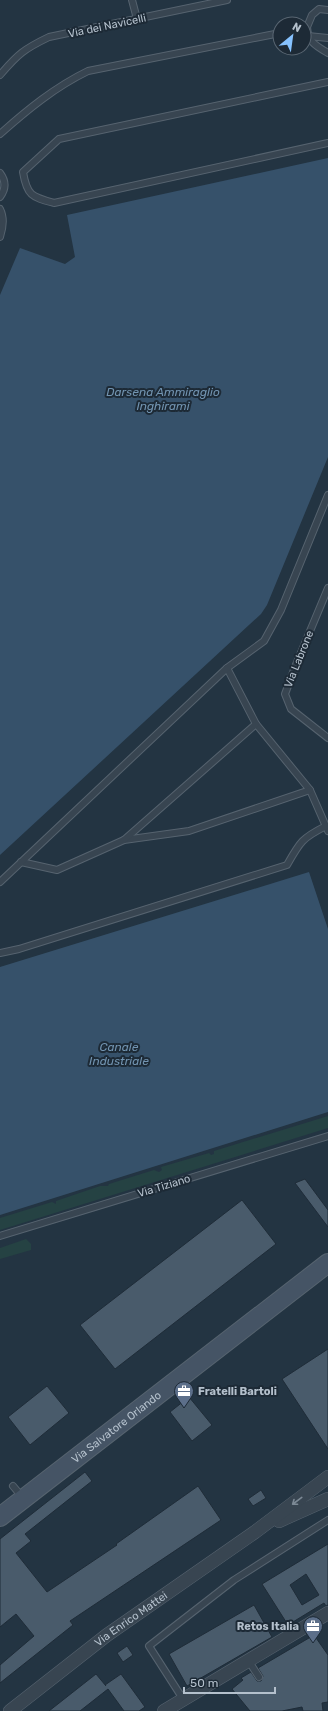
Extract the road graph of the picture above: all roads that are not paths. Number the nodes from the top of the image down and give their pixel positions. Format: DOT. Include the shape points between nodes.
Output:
graph roads {
  1 [pos="132,0"];
  2 [pos="227,0"];
  3 [pos="328,10"];
  4 [pos="311,16"];
  5 [pos="137,19"];
  6 [pos="272,35"];
  7 [pos="312,36"];
  8 [pos="328,38"];
  9 [pos="312,42"];
  10 [pos="328,53"];
  11 [pos="0,75"];
  12 [pos="328,82"];
  13 [pos="0,134"];
  14 [pos="328,143"];
  15 [pos="0,173"];
  16 [pos="0,197"];
  17 [pos="0,209"];
  18 [pos="0,237"];
  19 [pos="328,495"];
  20 [pos="328,588"];
  21 [pos="227,668"];
  22 [pos="256,724"];
  23 [pos="328,738"];
  24 [pos="310,790"];
  25 [pos="327,828"];
  26 [pos="124,840"];
  27 [pos="21,862"];
  28 [pos="0,882"];
  29 [pos="0,953"];
  30 [pos="328,1136"];
  31 [pos="0,1236"];
  32 [pos="328,1263"];
  33 [pos="328,1477"];
  34 [pos="328,1499"];
  35 [pos="0,1517"];
  36 [pos="328,1520"];
  37 [pos="255,1532"];
  38 [pos="328,1613"];
  39 [pos="248,1660"];
  40 [pos="260,1677"];
  41 [pos="183,1700"];
  42 [pos="10,1711"];
  43 [pos="164,1711"];
  1 -- 5 [label="lane"];
  2 -- 5 [label="lane, Via dei Navicelli"];
  3 -- 4 [label="lane" via="319,9"];
  5 -- 11 [label="lane, Via dei Navicelli" via="49,37 29,46"];
  6 -- 13 [label="lane" via="88,71 35,104"];
  7 -- 8 [label="lane"];
  9 -- 10 [label="lane"];
  12 -- 14 [label="lane" via="59,139 23,172 27,190 34,197 54,203"];
  15 -- 16 [label="lane" via="4,178 5,187"];
  17 -- 18 [label="lane" via="3,229"];
  19 -- 21 [label="lane" via="281,610 264,641"];
  20 -- 23 [label="lane, Via Labrone" via="285,694 291,709"];
  21 -- 22 [label="lane"];
  21 -- 27 [label="lane"];
  22 -- 24 [label="lane"];
  22 -- 26 [label="lane"];
  24 -- 25 [label="lane"];
  24 -- 26 [label="lane" via="189,831"];
  25 -- 29 [label="lane" via="311,833 299,843 287,865"];
  26 -- 27 [label="lane" via="57,870"];
  27 -- 28 [label="lane"];
  30 -- 31 [label="lane, Via Tiziano"];
  32 -- 35 [label="main road, Via Salvatore Orlando" via="18,1492"];
  33 -- 37 [label="street, Via Enrico Mattei, one-way"];
  34 -- 37 [label="street, Via Enrico Mattei"];
  36 -- 41 [label="lane" via="234,1580 149,1646"];
  37 -- 42 [label="street, Via Enrico Mattei" via="135,1614"];
  38 -- 39 [label="street"];
  39 -- 40 [label="lane"];
  39 -- 41 [label="street"];
  41 -- 43 [label="street"];
}
